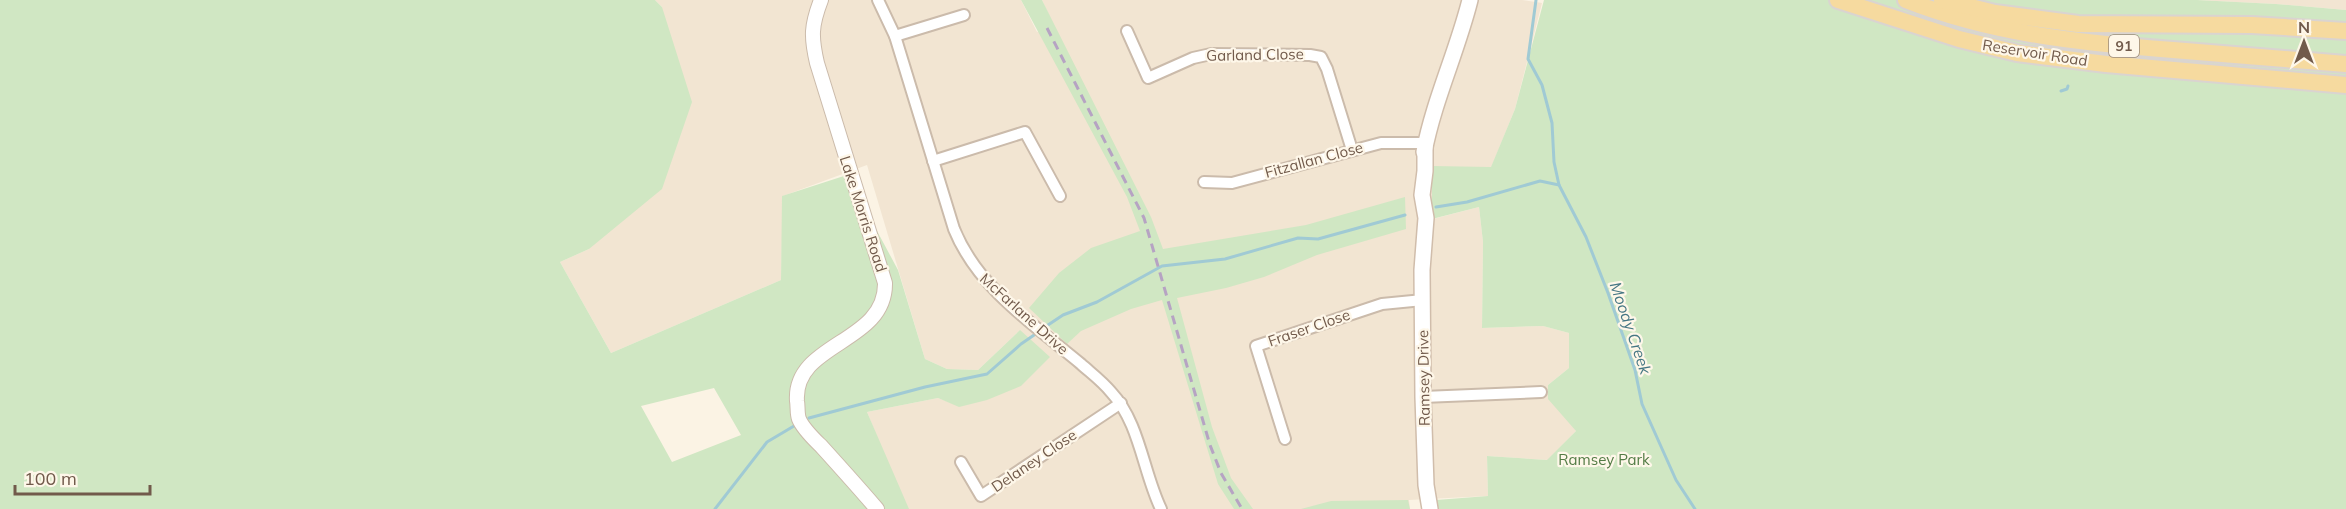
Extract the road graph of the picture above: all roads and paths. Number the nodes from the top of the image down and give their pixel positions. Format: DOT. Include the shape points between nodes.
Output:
graph roads {
  1 [pos="820,0"];
  2 [pos="878,0"];
  3 [pos="1464,0"];
  4 [pos="1470,0"];
  5 [pos="1838,0"];
  6 [pos="1906,0"];
  7 [pos="1942,0"];
  8 [pos="964,15"];
  9 [pos="1463,22"];
  10 [pos="1127,31"];
  11 [pos="2344,32"];
  12 [pos="895,36"];
  13 [pos="2106,64"];
  14 [pos="2346,64"];
  15 [pos="2346,85"];
  16 [pos="2346,92"];
  17 [pos="1425,143"];
  18 [pos="1353,150"];
  19 [pos="933,161"];
  20 [pos="1204,182"];
  21 [pos="1060,196"];
  22 [pos="1423,300"];
  23 [pos="1541,393"];
  24 [pos="1424,397"];
  25 [pos="1120,403"];
  26 [pos="1285,439"];
  27 [pos="961,462"];
  28 [pos="1426,485"];
  29 [pos="877,509"];
  30 [pos="1161,509"];
  31 [pos="1424,509"];
  32 [pos="1430,509"];
  1 -- 29 [label="street, Lake Morris Road" via="812,38 817,63 885,284 885,296 873,319 812,363 797,394 799,419"];
  2 -- 12 [label="street, McFarlane Drive"];
  3 -- 9 [label="main road, Ramsey Drive"];
  4 -- 9 [label="main road, Ramsey Drive"];
  5 -- 13 [label="main road, Reservoir Road / 91" via="1989,47"];
  6 -- 14 [label="main road, Reservoir Road / 91" via="1973,22 2041,37"];
  7 -- 11 [label="main road" via="2017,17 2078,24 2220,24"];
  8 -- 12 [label="street"];
  9 -- 17 [label="main road, Ramsey Drive"];
  10 -- 18 [label="street, Garland Close" via="1148,78 1211,54 1321,57"];
  12 -- 19 [label="street, McFarlane Drive"];
  13 -- 15 [label="main road, Reservoir Road / 91"];
  13 -- 16 [label="main road" via="2214,80"];
  17 -- 18 [label="street, Fitzallan Close" via="1394,142"];
  17 -- 22 [label="main road, Ramsey Drive"];
  18 -- 20 [label="street, Fitzallan Close" via="1232,183"];
  19 -- 21 [label="street" via="1025,132"];
  19 -- 25 [label="street, McFarlane Drive" via="954,229 967,256 990,286"];
  22 -- 24 [label="main road, Ramsey Drive"];
  22 -- 26 [label="street, Fraser Close" via="1382,304 1256,346"];
  23 -- 24 [label="street"];
  24 -- 28 [label="main road, Ramsey Drive"];
  25 -- 27 [label="street, Delaney Close" via="981,496"];
  25 -- 30 [label="street, McFarlane Drive"];
  28 -- 31 [label="main road, Ramsey Drive"];
  28 -- 32 [label="main road, Ramsey Drive"];
}
